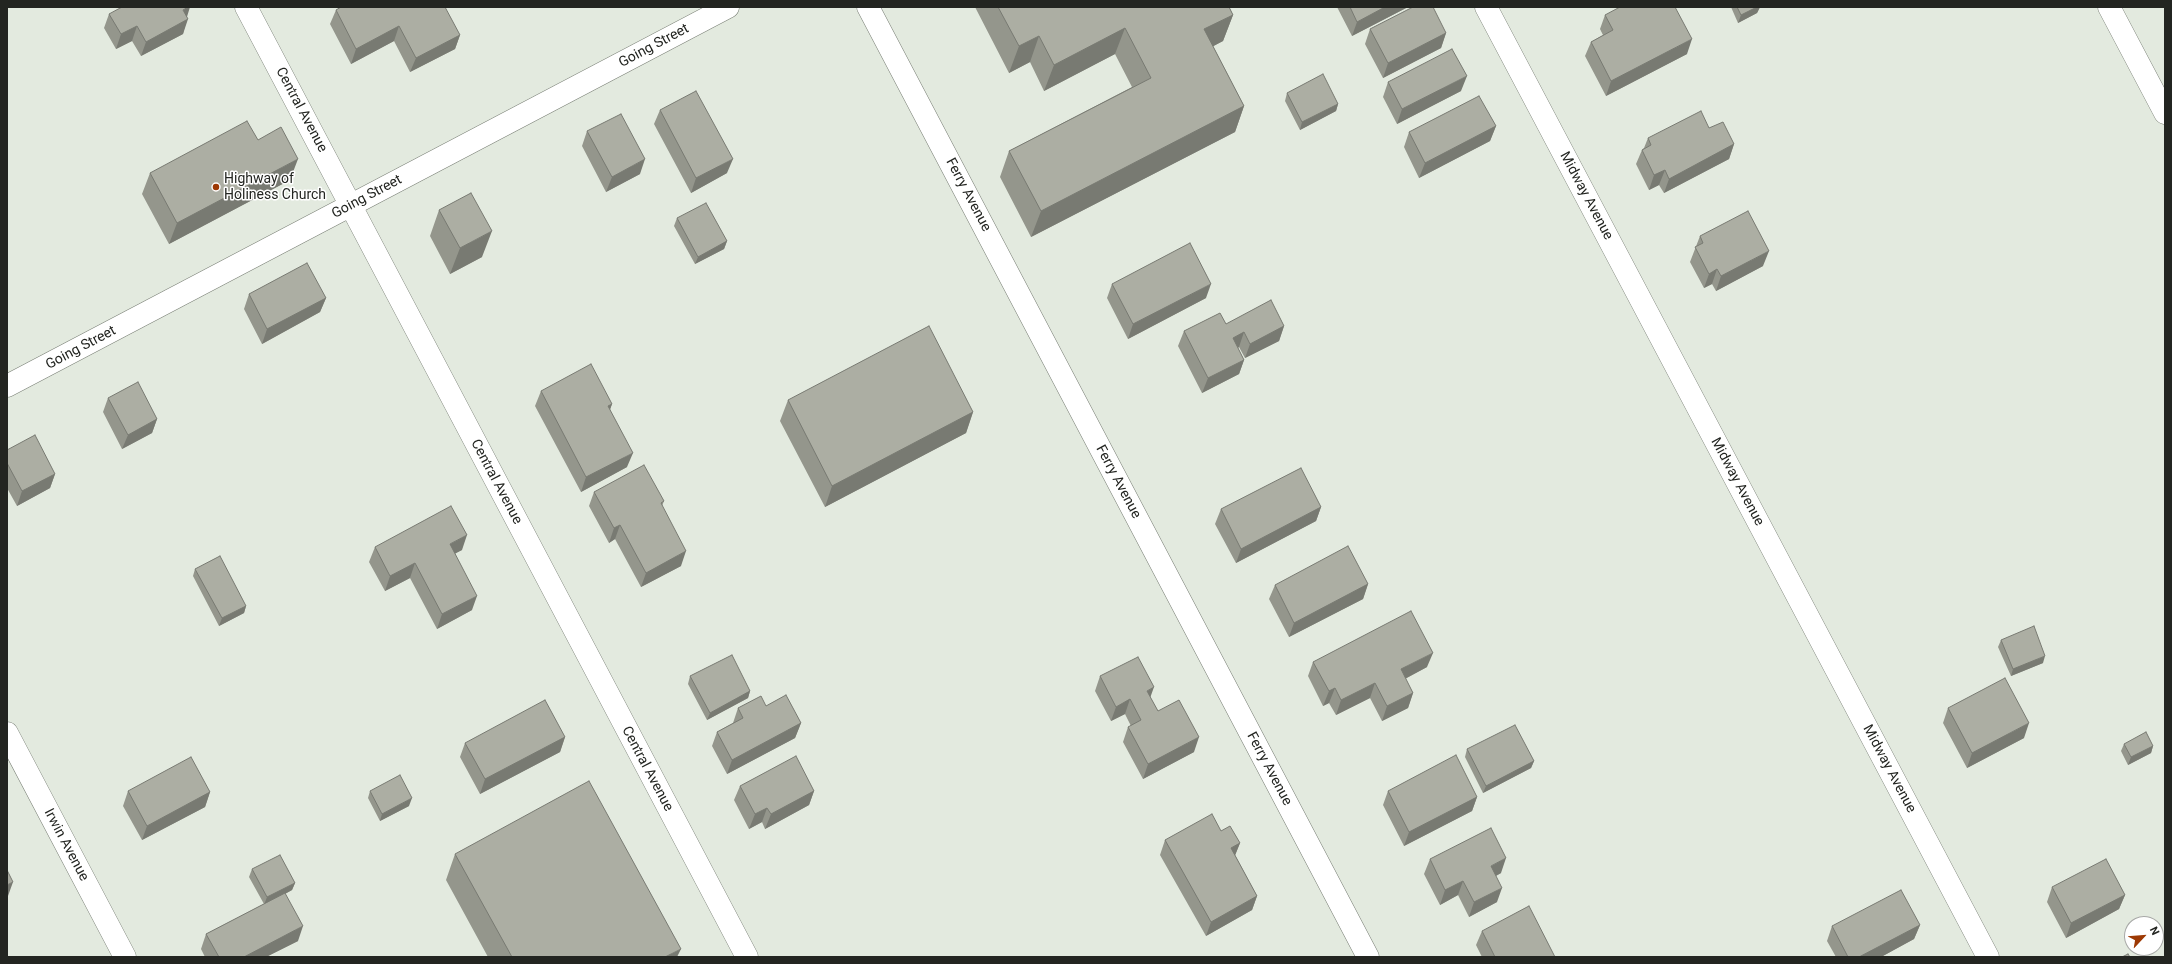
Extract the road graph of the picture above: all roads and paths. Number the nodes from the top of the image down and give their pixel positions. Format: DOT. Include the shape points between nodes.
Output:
graph roads {
  1 [pos="246,7"];
  2 [pos="728,7"];
  3 [pos="868,7"];
  4 [pos="1486,7"];
  5 [pos="2110,7"];
  6 [pos="2165,112"];
  7 [pos="350,205"];
  8 [pos="7,386"];
  9 [pos="7,733"];
  10 [pos="125,957"];
  11 [pos="747,957"];
  12 [pos="1368,957"];
  13 [pos="1988,957"];
  1 -- 7 [label="street, Central Avenue"];
  2 -- 7 [label="street, Going Street"];
  3 -- 12 [label="street, Ferry Avenue"];
  4 -- 13 [label="street, Midway Avenue"];
  5 -- 6 [label="street"];
  7 -- 8 [label="street, Going Street"];
  7 -- 11 [label="street, Central Avenue"];
  9 -- 10 [label="street, Irwin Avenue"];
}
